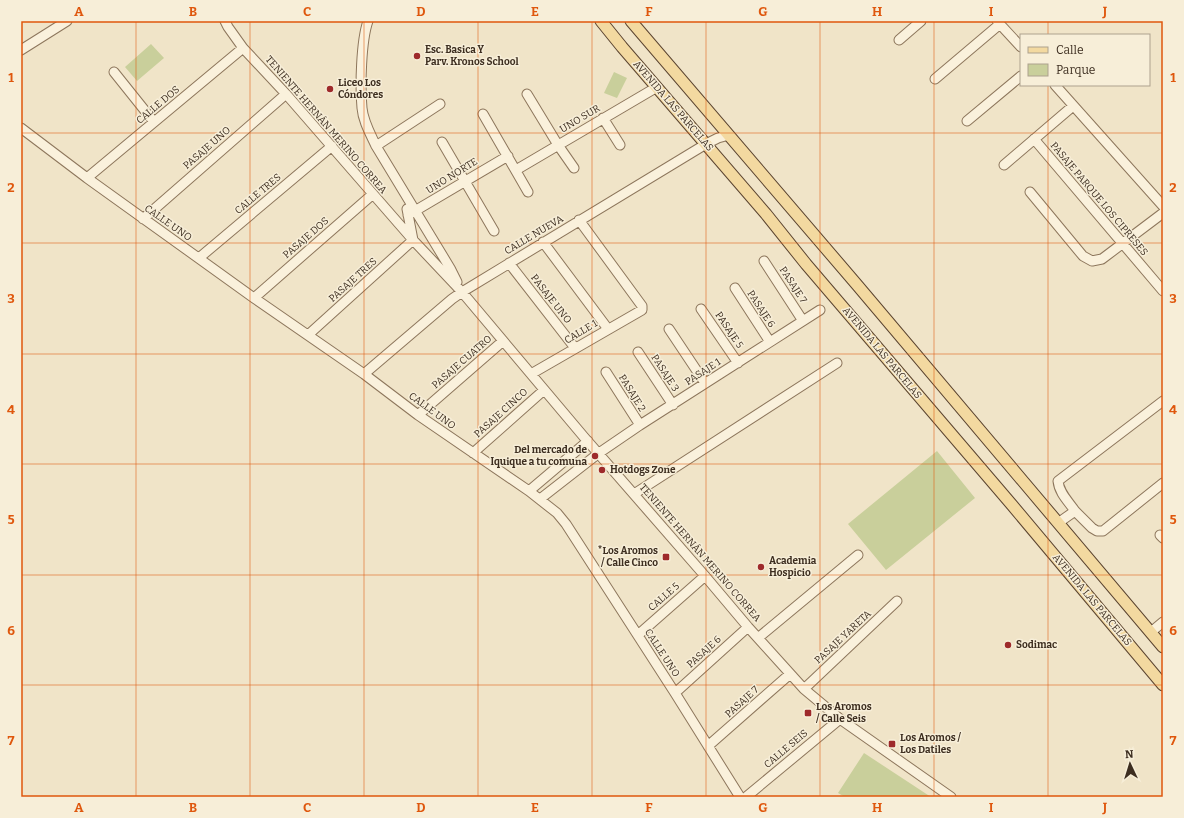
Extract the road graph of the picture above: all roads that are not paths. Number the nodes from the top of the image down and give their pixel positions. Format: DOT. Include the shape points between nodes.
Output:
graph roads {
  1 [pos="67,21"];
  2 [pos="226,21"];
  3 [pos="368,21"];
  4 [pos="601,21"];
  5 [pos="631,21"];
  6 [pos="921,21"];
  7 [pos="999,23"];
  8 [pos="899,40"];
  9 [pos="1020,46"];
  10 [pos="243,48"];
  11 [pos="21,50"];
  12 [pos="114,72"];
  13 [pos="1020,77"];
  14 [pos="935,79"];
  15 [pos="1056,86"];
  16 [pos="657,87"];
  17 [pos="286,94"];
  18 [pos="527,94"];
  19 [pos="440,104"];
  20 [pos="1073,106"];
  21 [pos="483,114"];
  22 [pos="603,118"];
  23 [pos="967,121"];
  24 [pos="154,122"];
  25 [pos="21,128"];
  26 [pos="729,135"];
  27 [pos="1034,139"];
  28 [pos="442,142"];
  29 [pos="706,144"];
  30 [pos="558,145"];
  31 [pos="620,145"];
  32 [pos="332,146"];
  33 [pos="376,146"];
  34 [pos="508,156"];
  35 [pos="1004,165"];
  36 [pos="574,168"];
  37 [pos="516,170"];
  38 [pos="87,178"];
  39 [pos="465,180"];
  40 [pos="528,192"];
  41 [pos="1030,192"];
  42 [pos="373,194"];
  43 [pos="1163,206"];
  44 [pos="412,213"];
  45 [pos="1163,213"];
  46 [pos="143,219"];
  47 [pos="579,220"];
  48 [pos="494,231"];
  49 [pos="413,240"];
  50 [pos="543,242"];
  51 [pos="1123,244"];
  52 [pos="199,258"];
  53 [pos="764,261"];
  54 [pos="509,263"];
  55 [pos="735,288"];
  56 [pos="1163,291"];
  57 [pos="462,292"];
  58 [pos="254,298"];
  59 [pos="701,309"];
  60 [pos="820,310"];
  61 [pos="803,321"];
  62 [pos="608,329"];
  63 [pos="669,329"];
  64 [pos="308,335"];
  65 [pos="503,341"];
  66 [pos="770,342"];
  67 [pos="575,348"];
  68 [pos="638,352"];
  69 [pos="738,363"];
  70 [pos="837,363"];
  71 [pos="606,372"];
  72 [pos="364,374"];
  73 [pos="531,374"];
  74 [pos="705,383"];
  75 [pos="544,390"];
  76 [pos="1163,401"];
  77 [pos="672,405"];
  78 [pos="418,415"];
  79 [pos="640,425"];
  80 [pos="588,441"];
  81 [pos="473,453"];
  82 [pos="599,453"];
  83 [pos="1163,483"];
  84 [pos="529,491"];
  85 [pos="634,494"];
  86 [pos="540,500"];
  87 [pos="1075,511"];
  88 [pos="1058,523"];
  89 [pos="858,555"];
  90 [pos="705,576"];
  91 [pos="897,601"];
  92 [pos="1163,622"];
  93 [pos="748,627"];
  94 [pos="1151,632"];
  95 [pos="638,635"];
  96 [pos="758,638"];
  97 [pos="1163,647"];
  98 [pos="790,674"];
  99 [pos="1163,686"];
  100 [pos="804,689"];
  101 [pos="675,693"];
  102 [pos="840,719"];
  103 [pos="708,746"];
  104 [pos="740,797"];
  105 [pos="746,797"];
  106 [pos="951,797"];
  1 -- 11 [label="street"];
  2 -- 10 [label="street, TENIENTE HERNÁN MERINO CORREA"];
  3 -- 33 [label="street, TENIENTE HERNÁN MERINO CORREA" via="363,42 362,108 366,126"];
  4 -- 16 [label="main road, AVENIDA LAS PARCELAS"];
  5 -- 26 [label="main road"];
  6 -- 8 [label="street"];
  7 -- 9 [label="street"];
  7 -- 14 [label="street"];
  10 -- 17 [label="street, TENIENTE HERNÁN MERINO CORREA"];
  10 -- 24 [label="street, CALLE DOS"];
  12 -- 24 [label="street"];
  13 -- 23 [label="street"];
  15 -- 20 [label="street"];
  16 -- 22 [label="street, UNO SUR"];
  16 -- 29 [label="main road, AVENIDA LAS PARCELAS"];
  17 -- 32 [label="street, TENIENTE HERNÁN MERINO CORREA"];
  17 -- 46 [label="street, PASAJE UNO"];
  18 -- 30 [label="street"];
  19 -- 33 [label="street"];
  20 -- 27 [label="street"];
  20 -- 43 [label="street"];
  21 -- 34 [label="street"];
  22 -- 30 [label="street, UNO SUR"];
  22 -- 31 [label="street"];
  24 -- 38 [label="street, CALLE DOS"];
  25 -- 38 [label="street, CALLE UNO"];
  26 -- 29 [label="street, CALLE NUEVA"];
  26 -- 88 [label="main road"];
  27 -- 35 [label="street"];
  27 -- 51 [label="street, PASAJE PARQUE LOS CIPRESES"];
  28 -- 39 [label="street"];
  29 -- 47 [label="street, CALLE NUEVA"];
  29 -- 99 [label="main road, AVENIDA LAS PARCELAS"];
  30 -- 36 [label="street"];
  30 -- 37 [label="street, UNO SUR"];
  32 -- 42 [label="street, TENIENTE HERNÁN MERINO CORREA"];
  32 -- 52 [label="street, CALLE TRES"];
  33 -- 44 [label="street, TENIENTE HERNÁN MERINO CORREA" via="404,192"];
  34 -- 37 [label="street"];
  34 -- 39 [label="street, UNO NORTE"];
  37 -- 40 [label="street"];
  38 -- 46 [label="street, CALLE UNO"];
  39 -- 44 [label="street, UNO NORTE"];
  39 -- 48 [label="street"];
  41 -- 51 [label="street" via="1086,258 1102,259"];
  42 -- 49 [label="street, TENIENTE HERNÁN MERINO CORREA"];
  42 -- 58 [label="street, PASAJE DOS"];
  44 -- 49 [label="street, TENIENTE HERNÁN MERINO CORREA"];
  44 -- 57 [label="street, TENIENTE HERNÁN MERINO CORREA" via="450,268"];
  45 -- 51 [label="street"];
  46 -- 52 [label="street, CALLE UNO"];
  47 -- 50 [label="street, CALLE NUEVA"];
  47 -- 62 [label="street, CALLE 1" via="642,306 642,310"];
  49 -- 57 [label="street, TENIENTE HERNÁN MERINO CORREA"];
  49 -- 64 [label="street, PASAJE TRES"];
  50 -- 54 [label="street, CALLE NUEVA"];
  50 -- 62 [label="street"];
  51 -- 56 [label="street, PASAJE PARQUE LOS CIPRESES"];
  52 -- 58 [label="street, CALLE UNO"];
  53 -- 61 [label="street, PASAJE 7"];
  54 -- 57 [label="street, CALLE NUEVA"];
  54 -- 67 [label="street, PASAJE UNO"];
  55 -- 66 [label="street, PASAJE 6"];
  57 -- 65 [label="street, TENIENTE HERNÁN MERINO CORREA"];
  57 -- 72 [label="street, CALLE NUEVA"];
  58 -- 64 [label="street, CALLE UNO"];
  59 -- 69 [label="street, PASAJE 5"];
  60 -- 61 [label="street, PASAJE 1"];
  61 -- 66 [label="street, PASAJE 1"];
  62 -- 67 [label="street, CALLE 1"];
  63 -- 74 [label="street"];
  64 -- 72 [label="street, CALLE UNO"];
  65 -- 73 [label="street, TENIENTE HERNÁN MERINO CORREA"];
  65 -- 78 [label="street, PASAJE CUATRO"];
  66 -- 69 [label="street, PASAJE 1"];
  67 -- 73 [label="street, CALLE 1"];
  68 -- 77 [label="street, PASAJE 3"];
  69 -- 74 [label="street, PASAJE 1"];
  70 -- 85 [label="street"];
  71 -- 79 [label="street, PASAJE 2"];
  72 -- 78 [label="street, CALLE UNO"];
  73 -- 75 [label="street, TENIENTE HERNÁN MERINO CORREA"];
  74 -- 77 [label="street, PASAJE 1"];
  75 -- 80 [label="street, TENIENTE HERNÁN MERINO CORREA"];
  75 -- 81 [label="street, PASAJE CINCO"];
  76 -- 87 [label="street" via="1058,481 1058,487"];
  77 -- 79 [label="street, PASAJE 1"];
  78 -- 81 [label="street, CALLE UNO"];
  79 -- 82 [label="street, PASAJE 1"];
  80 -- 82 [label="street, TENIENTE HERNÁN MERINO CORREA"];
  80 -- 84 [label="street"];
  81 -- 84 [label="street, CALLE UNO"];
  82 -- 85 [label="street, TENIENTE HERNÁN MERINO CORREA"];
  82 -- 86 [label="street, PASAJE 1"];
  83 -- 87 [label="street" via="1103,531 1097,532"];
  84 -- 86 [label="street, CALLE UNO"];
  85 -- 90 [label="street, TENIENTE HERNÁN MERINO CORREA"];
  86 -- 95 [label="street, CALLE UNO" via="566,524"];
  87 -- 88 [label="street"];
  88 -- 94 [label="main road"];
  89 -- 96 [label="street"];
  90 -- 93 [label="street, TENIENTE HERNÁN MERINO CORREA"];
  90 -- 95 [label="street, CALLE 5"];
  91 -- 100 [label="street, PASAJE YARETA"];
  92 -- 94 [label="street"];
  93 -- 96 [label="street, TENIENTE HERNÁN MERINO CORREA"];
  93 -- 101 [label="street, PASAJE 6"];
  94 -- 97 [label="main road"];
  95 -- 101 [label="street, CALLE UNO"];
  96 -- 98 [label="street, TENIENTE HERNÁN MERINO CORREA"];
  98 -- 100 [label="street, TENIENTE HERNÁN MERINO CORREA"];
  98 -- 103 [label="street, PASAJE 7"];
  100 -- 102 [label="street, TENIENTE HERNÁN MERINO CORREA"];
  101 -- 103 [label="street, CALLE UNO"];
  102 -- 105 [label="street, CALLE SEIS"];
  102 -- 106 [label="street, TENIENTE HERNÁN MERINO CORREA"];
  103 -- 104 [label="street, CALLE UNO"];
}
